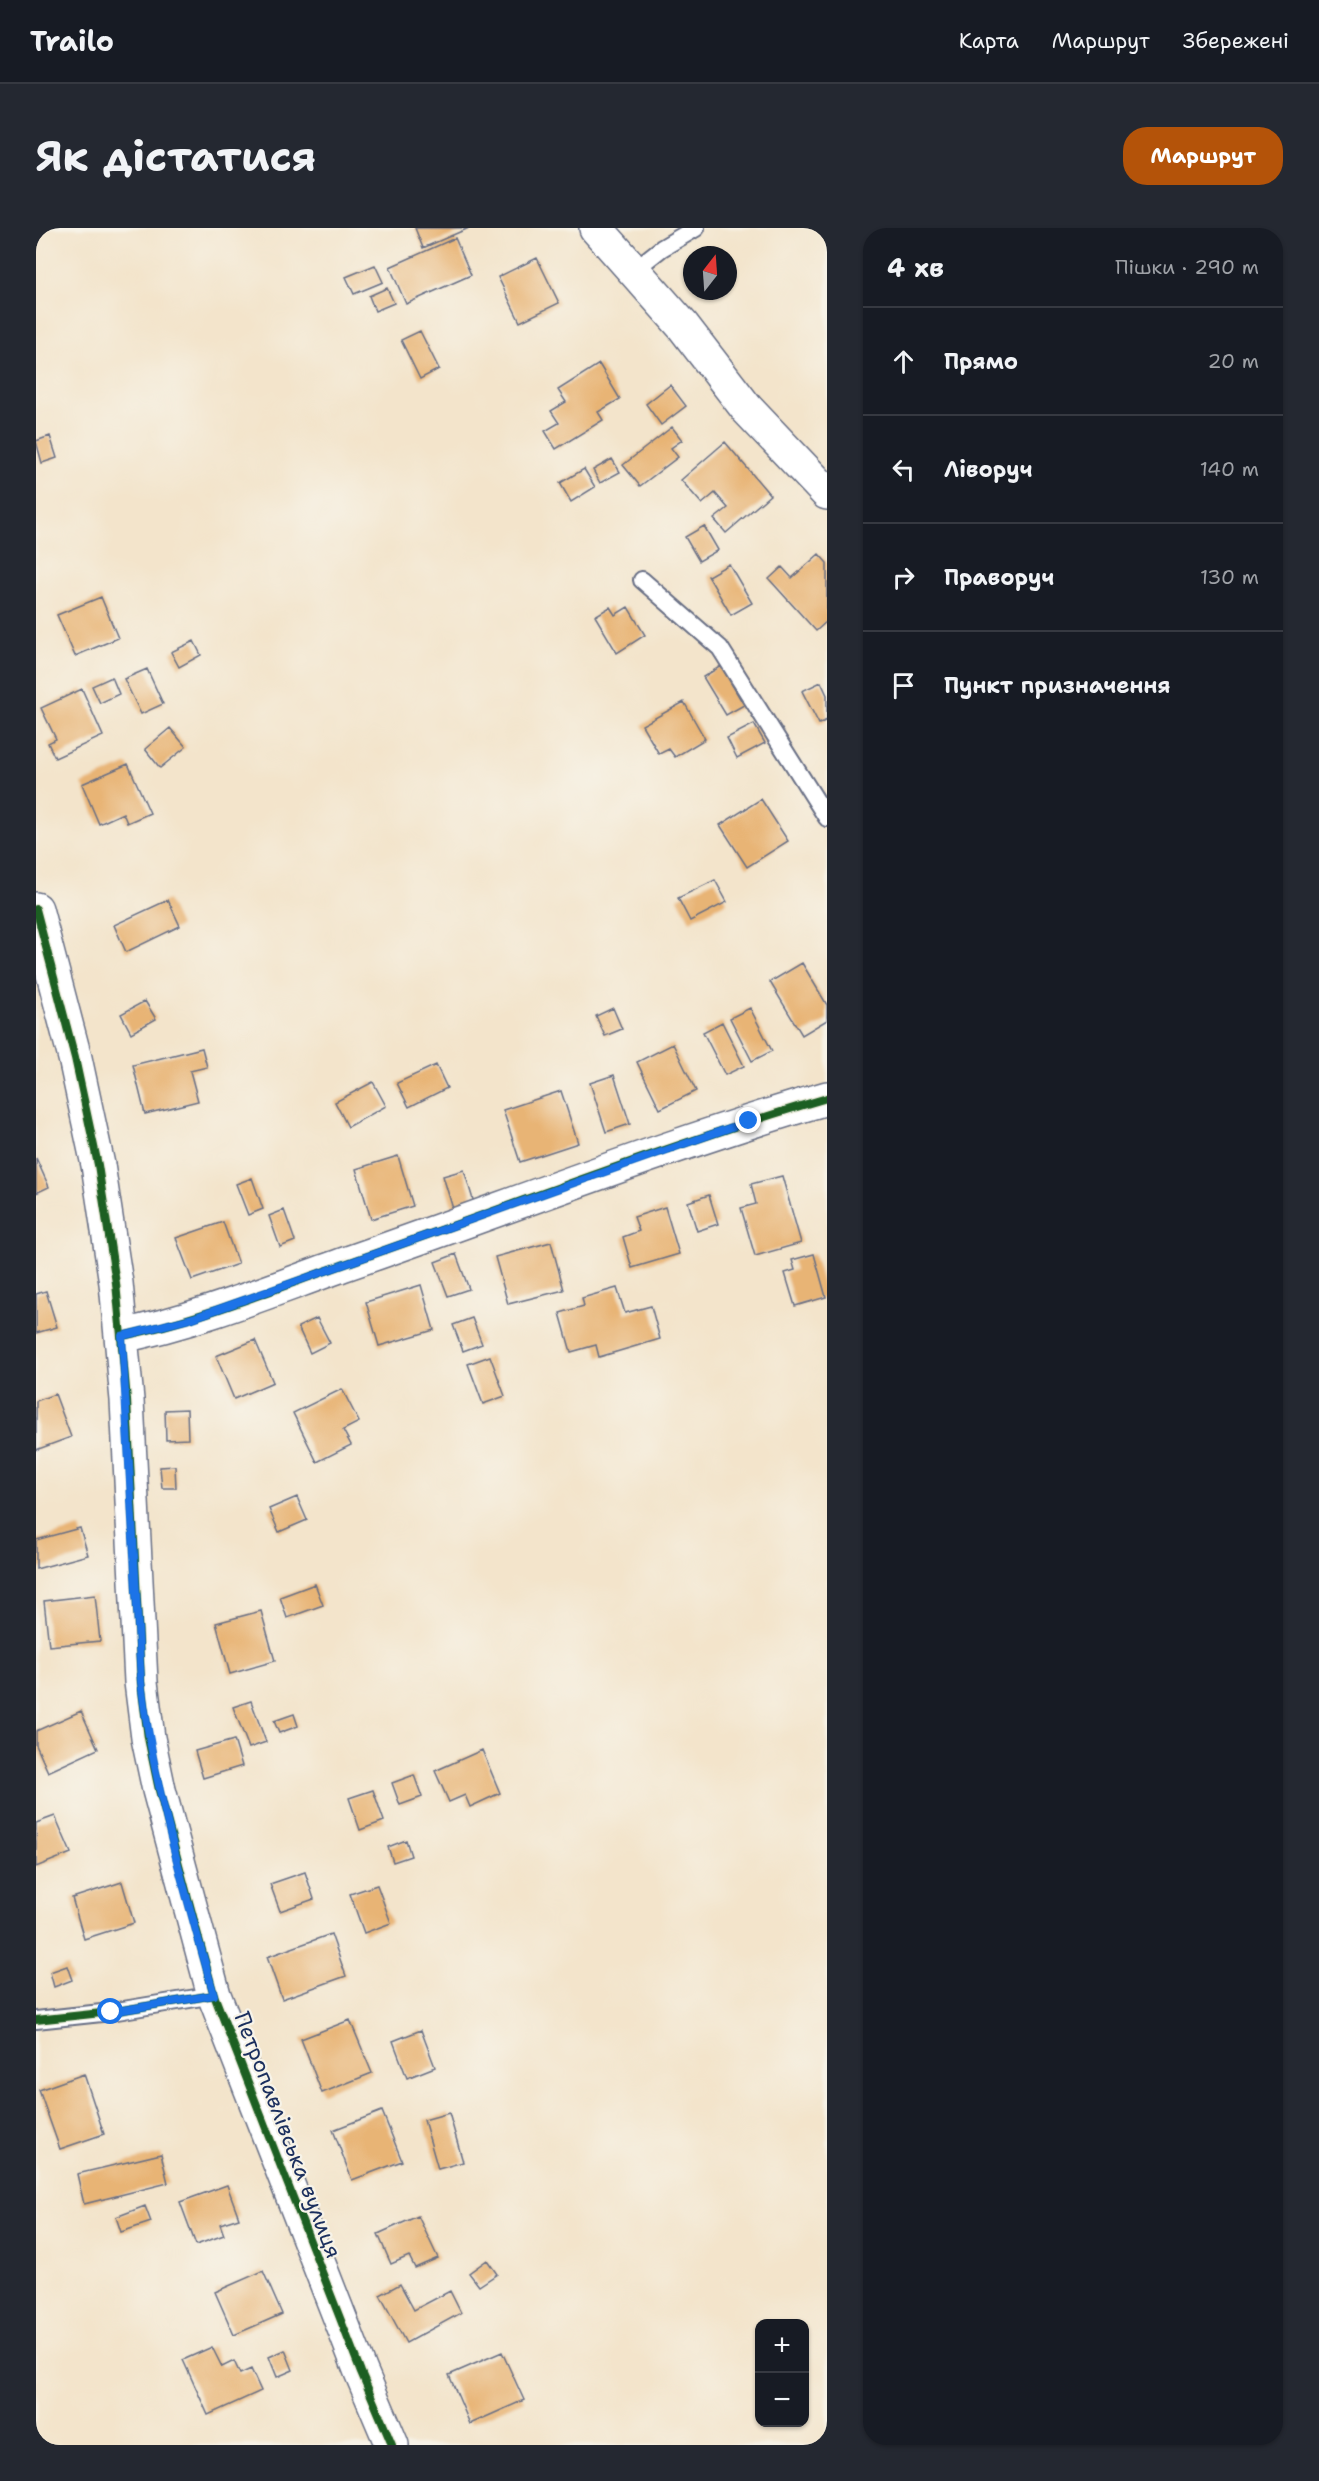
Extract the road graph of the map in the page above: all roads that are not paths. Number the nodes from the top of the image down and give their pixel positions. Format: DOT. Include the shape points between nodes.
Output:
graph roads {
  1 [pos="596,228"];
  2 [pos="696,228"];
  3 [pos="634,270"];
  4 [pos="827,493"];
  5 [pos="642,580"];
  6 [pos="827,818"];
  7 [pos="36,909"];
  8 [pos="827,1098"];
  9 [pos="122,1336"];
  10 [pos="214,1995"];
  11 [pos="36,2020"];
  12 [pos="392,2445"];
  1 -- 3 [label="street"];
  2 -- 3 [label="lane"];
  3 -- 4 [label="street" via="747,409"];
  5 -- 6 [label="lane" via="720,648"];
  7 -- 9 [label="street, Петропавлівська вулиця" via="98,1165"];
  8 -- 9 [label="street" via="689,1141 193,1318"];
  9 -- 10 [label="street, Петропавлівська вулиця" via="141,1682 148,1738"];
  10 -- 11 [label="lane"];
  10 -- 12 [label="street, Петропавлівська вулиця"];
}
